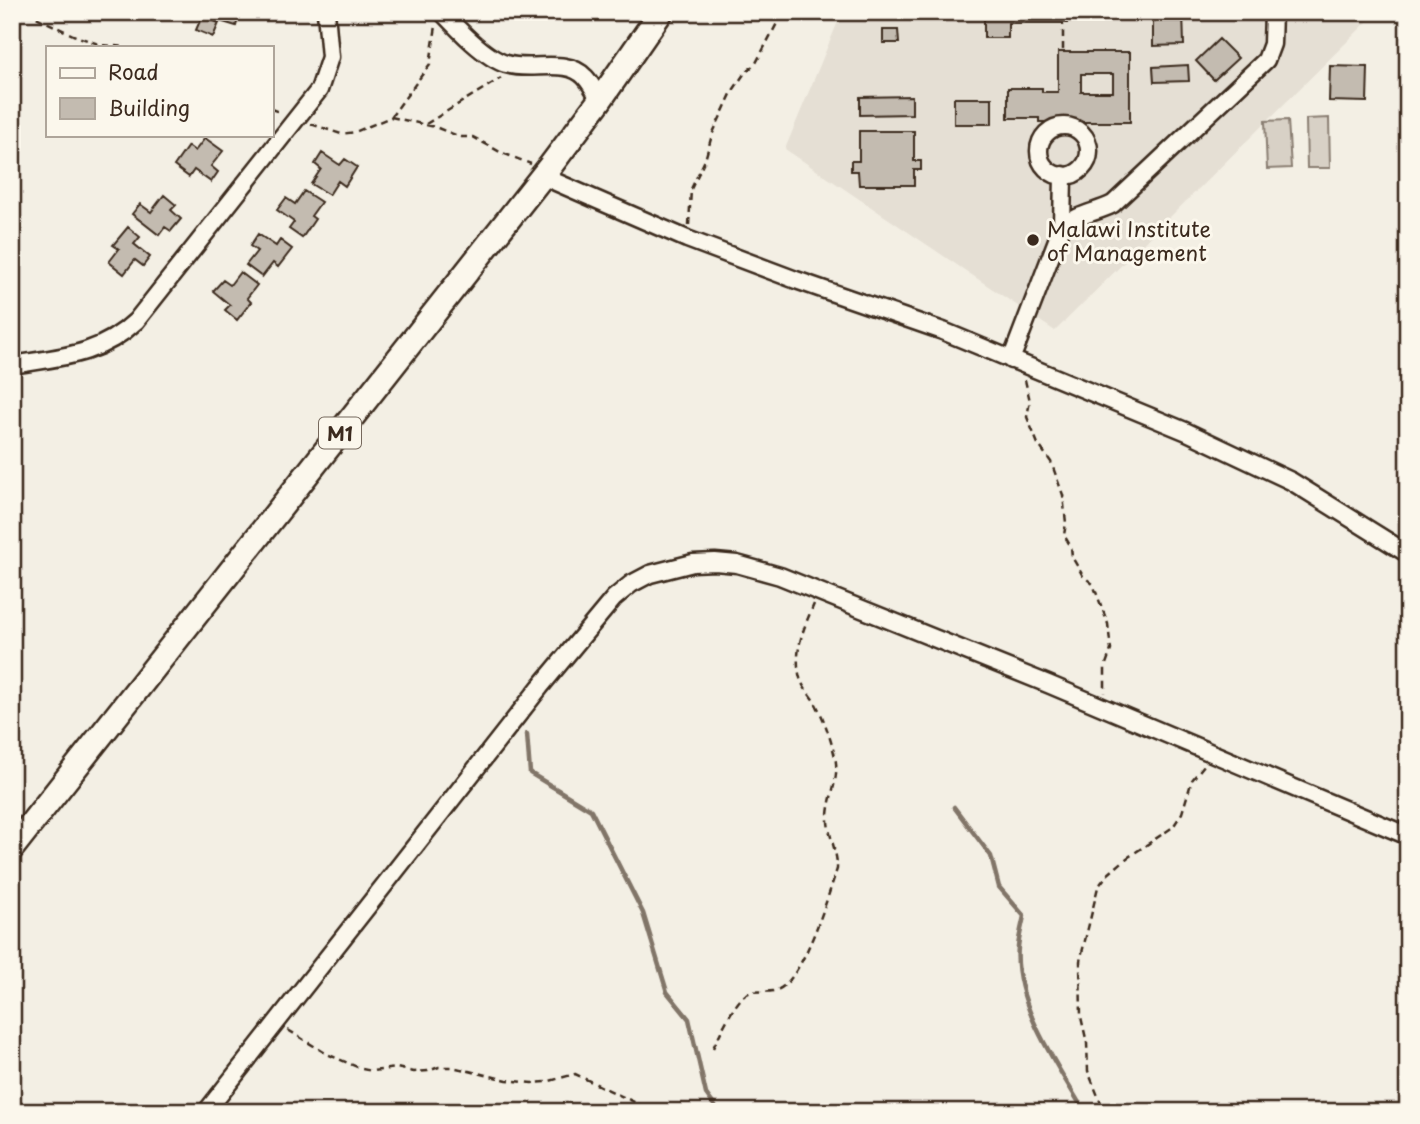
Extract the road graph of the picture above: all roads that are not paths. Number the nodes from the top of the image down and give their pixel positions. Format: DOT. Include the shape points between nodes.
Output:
graph roads {
  1 [pos="326,12"];
  2 [pos="661,12"];
  3 [pos="1273,12"];
  4 [pos="439,19"];
  5 [pos="600,100"];
  6 [pos="545,172"];
  7 [pos="1063,175"];
  8 [pos="1062,227"];
  9 [pos="1019,363"];
  10 [pos="12,365"];
  11 [pos="1408,554"];
  12 [pos="1408,836"];
  13 [pos="12,848"];
  14 [pos="206,1112"];
  1 -- 10 [label="street" via="330,50 319,90 136,321 108,343 84,353"];
  2 -- 5 [label="highway, M1"];
  3 -- 8 [label="street" via="1272,44 1266,60 1113,204 1073,218"];
  4 -- 5 [label="street" via="504,64 578,70"];
  5 -- 6 [label="highway, M1"];
  6 -- 9 [label="street" via="687,239"];
  6 -- 13 [label="highway, M1"];
  7 -- 8 [label="street"];
  8 -- 9 [label="street"];
  9 -- 11 [label="street" via="1185,431 1291,481"];
  12 -- 14 [label="street" via="1048,684 759,569 715,562 671,567 631,584 614,598"];
}
